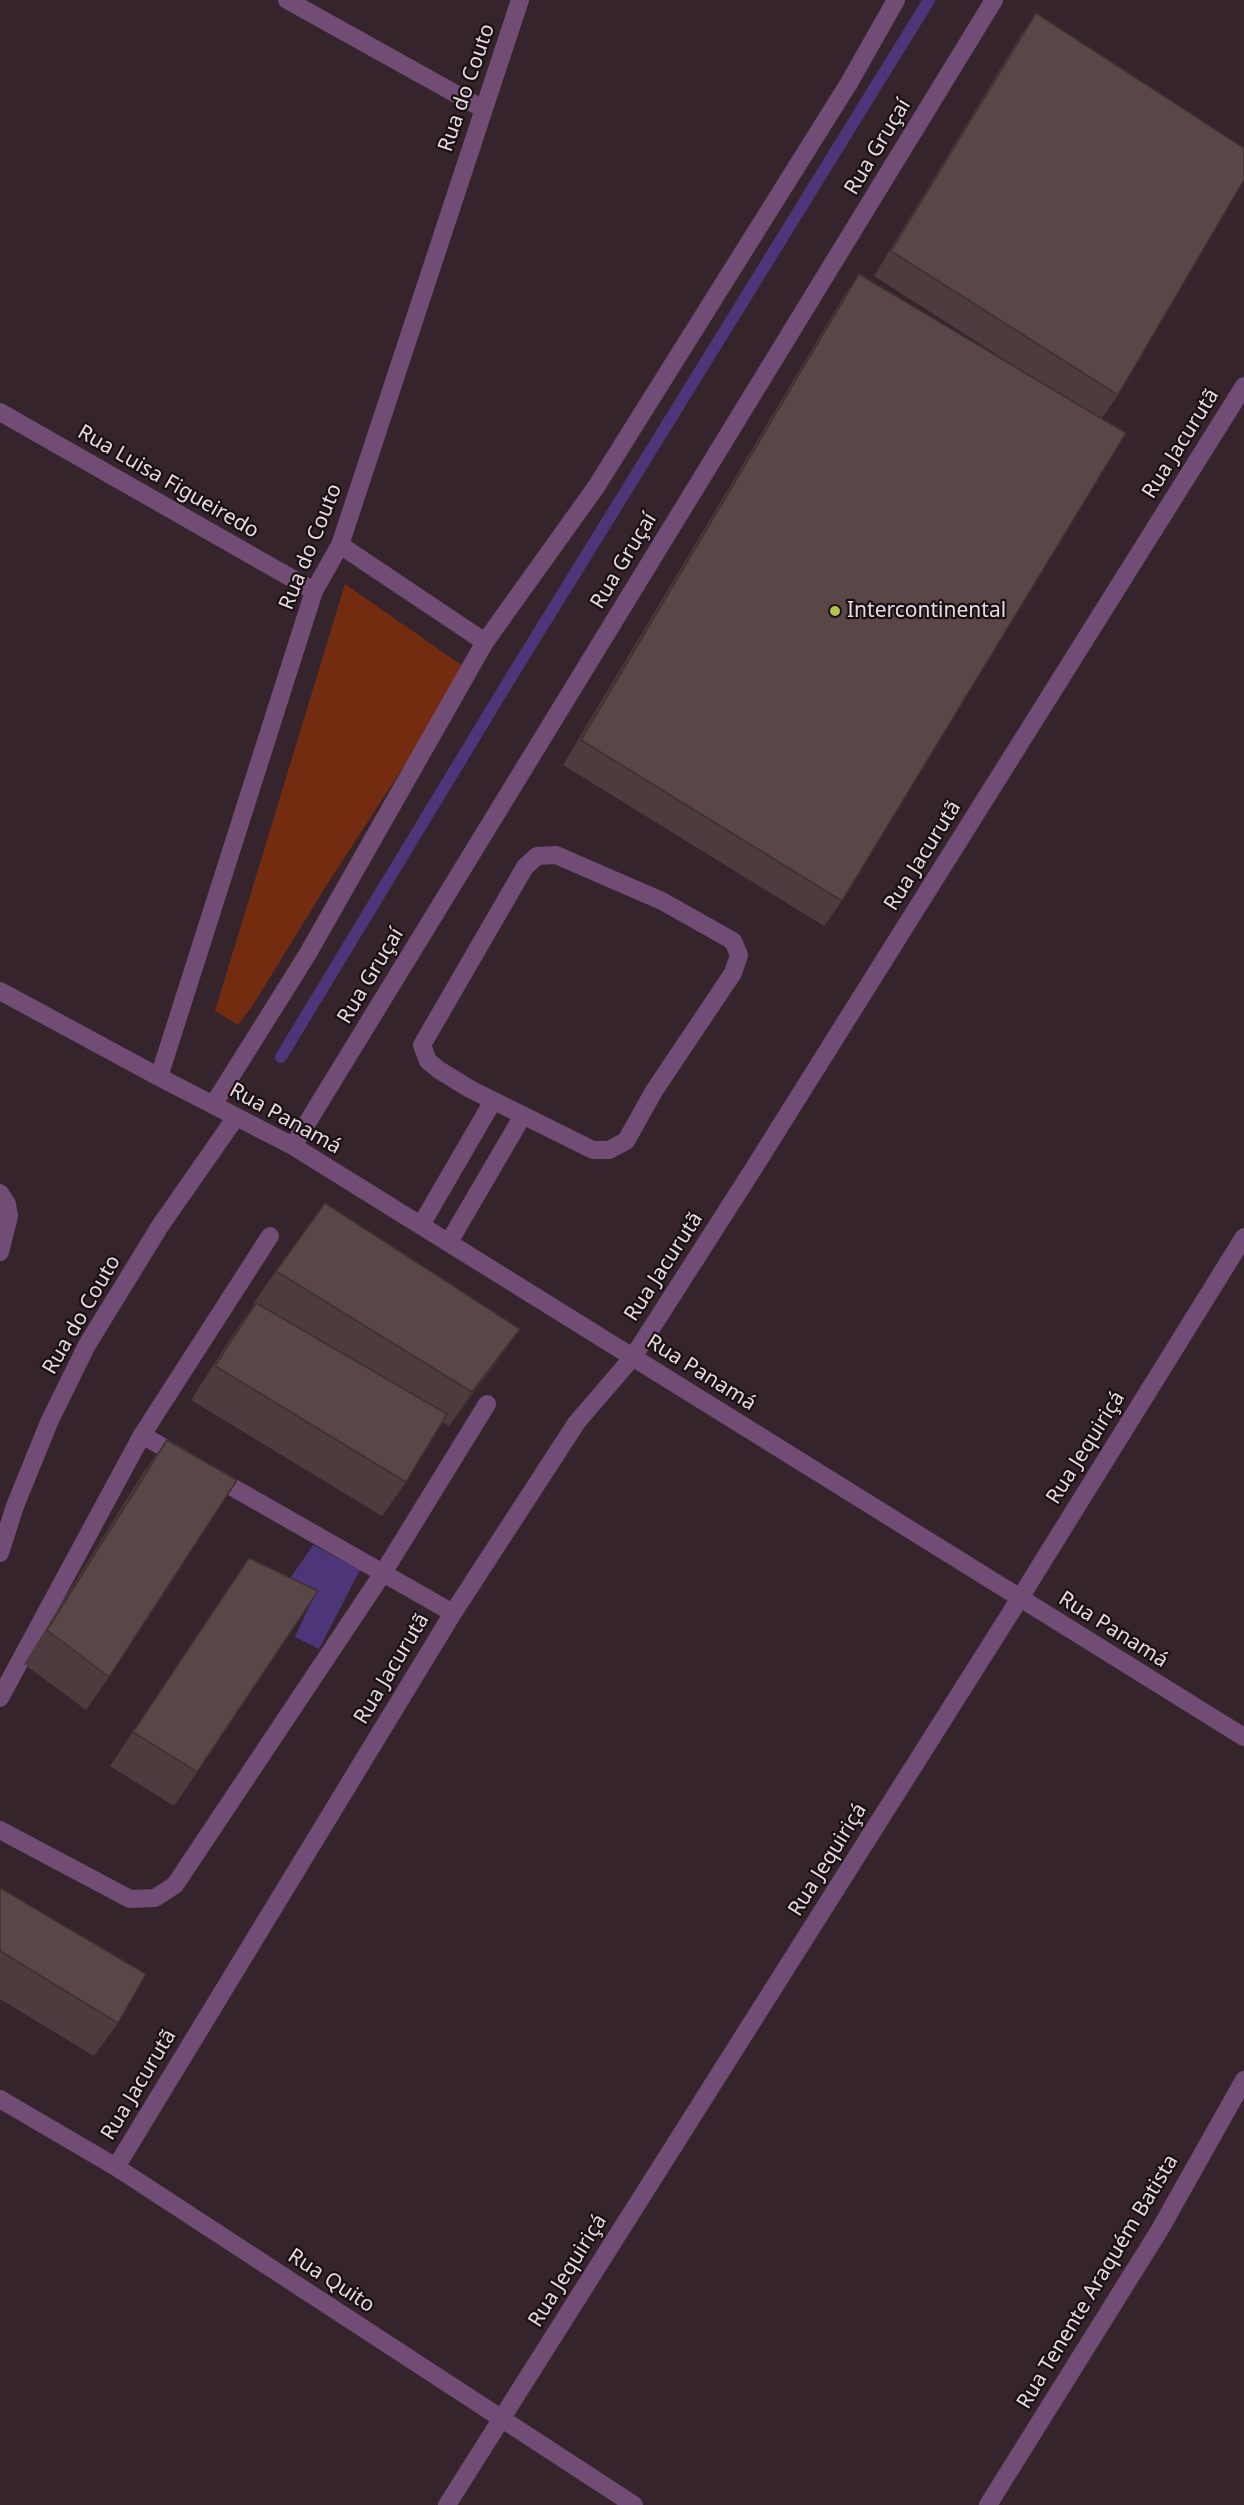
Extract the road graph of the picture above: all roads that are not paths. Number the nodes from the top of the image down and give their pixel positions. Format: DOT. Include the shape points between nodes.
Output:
graph roads {
  1 [pos="287,0"];
  2 [pos="520,0"];
  3 [pos="896,0"];
  4 [pos="994,0"];
  5 [pos="483,109"];
  6 [pos="1244,386"];
  7 [pos="0,412"];
  8 [pos="340,545"];
  9 [pos="314,591"];
  10 [pos="485,642"];
  11 [pos="0,991"];
  12 [pos="159,1077"];
  13 [pos="493,1101"];
  14 [pos="213,1105"];
  15 [pos="236,1117"];
  16 [pos="522,1117"];
  17 [pos="293,1146"];
  18 [pos="0,1193"];
  19 [pos="421,1225"];
  20 [pos="270,1236"];
  21 [pos="1244,1237"];
  22 [pos="449,1242"];
  23 [pos="0,1252"];
  24 [pos="633,1357"];
  25 [pos="487,1404"];
  26 [pos="142,1435"];
  27 [pos="0,1553"];
  28 [pos="383,1573"];
  29 [pos="1020,1598"];
  30 [pos="453,1613"];
  31 [pos="0,1698"];
  32 [pos="1244,1737"];
  33 [pos="0,1830"];
  34 [pos="1244,2080"];
  35 [pos="0,2099"];
  36 [pos="116,2167"];
  37 [pos="501,2419"];
  38 [pos="447,2505"];
  39 [pos="634,2505"];
  40 [pos="987,2505"];
  1 -- 5 [label="street"];
  2 -- 5 [label="street, Rua do Couto"];
  3 -- 10 [label="street" via="849,83 596,487"];
  4 -- 17 [label="street, Rua Gruçaí"];
  5 -- 8 [label="street, Rua do Couto"];
  6 -- 24 [label="street, Rua Jacurutã"];
  7 -- 9 [label="street, Rua Luisa Figueiredo"];
  8 -- 9 [label="street, Rua do Couto"];
  8 -- 10 [label="street"];
  9 -- 12 [label="street, Rua do Couto"];
  10 -- 14 [label="street" via="307,955"];
  11 -- 12 [label="street, Rua Panamá"];
  12 -- 14 [label="street, Rua Panamá"];
  13 -- 16 [label="street"];
  13 -- 16 [label="street" via="439,1070 428,1060 422,1045 525,867 537,856 556,855 662,901 733,941 739,955 733,973 654,1091 626,1141 609,1150 593,1150"];
  13 -- 19 [label="street"];
  14 -- 15 [label="street, Rua Panamá"];
  15 -- 17 [label="street, Rua Panamá"];
  15 -- 27 [label="street, Rua do Couto" via="160,1226 87,1345 15,1506"];
  16 -- 22 [label="street"];
  17 -- 19 [label="street, Rua Panamá"];
  18 -- 23 [label="street" via="9,1216"];
  19 -- 22 [label="street, Rua Panamá"];
  20 -- 26 [label="street"];
  21 -- 29 [label="street, Rua Jequiriçá"];
  22 -- 24 [label="street, Rua Panamá"];
  24 -- 29 [label="street, Rua Panamá"];
  24 -- 30 [label="street, Rua Jacurutã" via="576,1422"];
  25 -- 28 [label="street"];
  26 -- 28 [label="street"];
  26 -- 31 [label="street"];
  28 -- 30 [label="street"];
  28 -- 33 [label="street" via="175,1885 154,1898 130,1899"];
  29 -- 32 [label="street, Rua Panamá"];
  29 -- 37 [label="street, Rua Jequiriçá"];
  30 -- 36 [label="street, Rua Jacurutã"];
  34 -- 40 [label="street, Rua Tenente Araquém Batista" via="1159,2231"];
  35 -- 36 [label="street, Rua Quito"];
  36 -- 37 [label="street, Rua Quito"];
  37 -- 38 [label="street, Rua Jequiriçá"];
  37 -- 39 [label="street, Rua Quito"];
}
